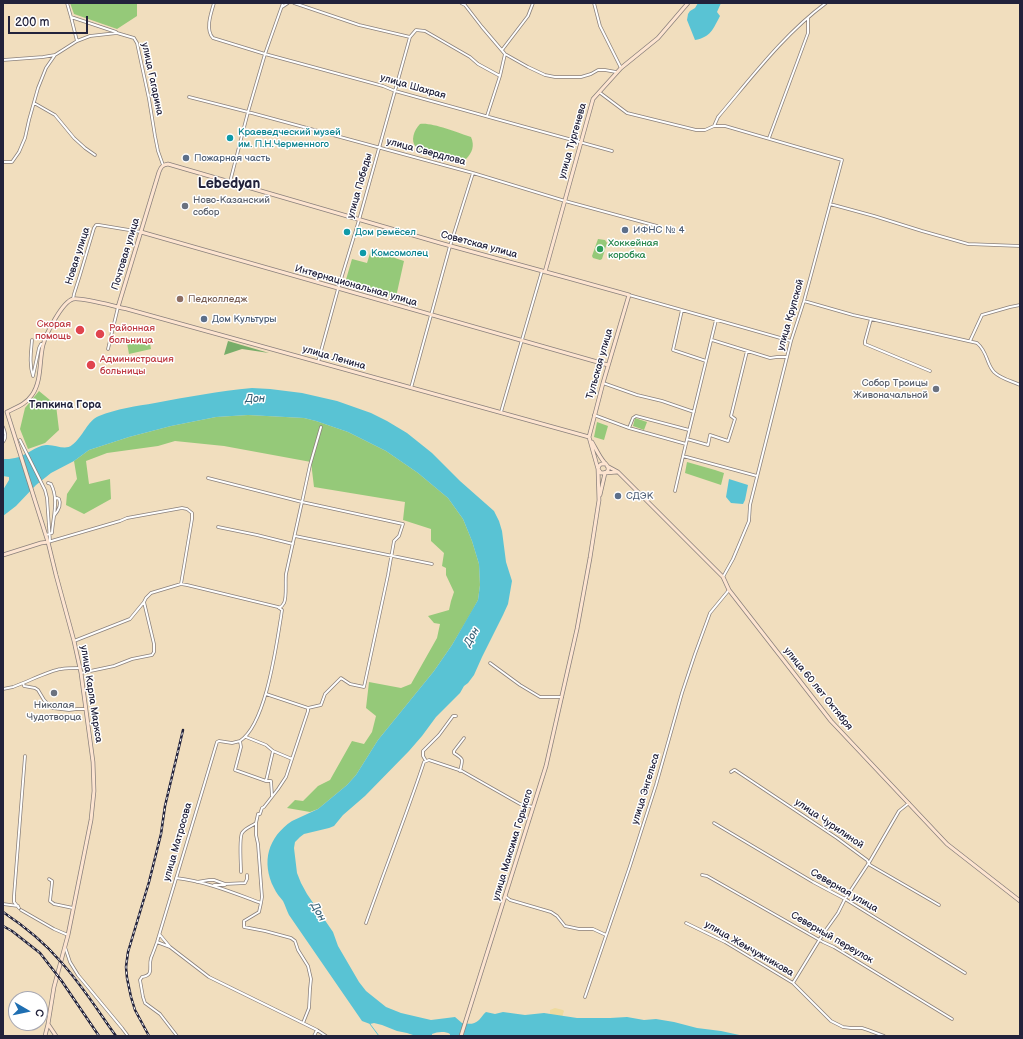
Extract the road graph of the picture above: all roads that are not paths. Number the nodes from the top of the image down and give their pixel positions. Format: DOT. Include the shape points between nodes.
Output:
graph roads {
  1 [pos="67,3"];
  2 [pos="214,3"];
  3 [pos="283,3"];
  4 [pos="288,3"];
  5 [pos="294,3"];
  6 [pos="461,3"];
  7 [pos="533,3"];
  8 [pos="594,3"];
  9 [pos="688,3"];
  10 [pos="826,3"];
  11 [pos="282,8"];
  12 [pos="72,17"];
  13 [pos="808,18"];
  14 [pos="117,33"];
  15 [pos="410,37"];
  16 [pos="77,41"];
  17 [pos="502,50"];
  18 [pos="265,54"];
  19 [pos="505,54"];
  20 [pos="55,55"];
  21 [pos="3,60"];
  22 [pos="621,68"];
  23 [pos="616,72"];
  24 [pos="500,76"];
  25 [pos="395,91"];
  26 [pos="599,92"];
  27 [pos="189,98"];
  28 [pos="34,103"];
  29 [pos="248,112"];
  30 [pos="487,116"];
  31 [pos="714,126"];
  32 [pos="769,138"];
  33 [pos="581,143"];
  34 [pos="379,148"];
  35 [pos="612,151"];
  36 [pos="94,155"];
  37 [pos="3,162"];
  38 [pos="164,165"];
  39 [pos="473,173"];
  40 [pos="230,182"];
  41 [pos="565,201"];
  42 [pos="830,204"];
  43 [pos="359,220"];
  44 [pos="99,225"];
  45 [pos="657,226"];
  46 [pos="141,232"];
  47 [pos="450,246"];
  48 [pos="1020,246"];
  49 [pos="544,271"];
  50 [pos="338,289"];
  51 [pos="629,295"];
  52 [pos="73,299"];
  53 [pos="804,301"];
  54 [pos="1020,305"];
  55 [pos="118,307"];
  56 [pos="682,310"];
  57 [pos="432,315"];
  58 [pos="871,319"];
  59 [pos="716,320"];
  60 [pos="32,340"];
  61 [pos="712,340"];
  62 [pos="522,341"];
  63 [pos="791,341"];
  64 [pos="970,341"];
  65 [pos="43,344"];
  66 [pos="108,349"];
  67 [pos="747,351"];
  68 [pos="787,357"];
  69 [pos="706,361"];
  70 [pos="318,362"];
  71 [pos="608,365"];
  72 [pos="930,371"];
  73 [pos="603,383"];
  74 [pos="1020,385"];
  75 [pos="411,388"];
  76 [pos="3,408"];
  77 [pos="7,412"];
  78 [pos="501,412"];
  79 [pos="694,412"];
  80 [pos="594,415"];
  81 [pos="321,426"];
  82 [pos="3,427"];
  83 [pos="629,428"];
  84 [pos="689,430"];
  85 [pos="589,437"];
  86 [pos="687,439"];
  87 [pos="20,440"];
  88 [pos="3,442"];
  89 [pos="686,444"];
  90 [pos="683,456"];
  91 [pos="606,465"];
  92 [pos="598,469"];
  93 [pos="618,472"];
  94 [pos="605,473"];
  95 [pos="757,476"];
  96 [pos="208,478"];
  97 [pos="48,483"];
  98 [pos="675,491"];
  99 [pos="55,499"];
  100 [pos="598,501"];
  101 [pos="302,502"];
  102 [pos="54,517"];
  103 [pos="218,526"];
  104 [pos="50,534"];
  105 [pos="46,535"];
  106 [pos="295,536"];
  107 [pos="49,541"];
  108 [pos="293,544"];
  109 [pos="3,555"];
  110 [pos="391,555"];
  111 [pos="432,564"];
  112 [pos="723,577"];
  113 [pos="181,584"];
  114 [pos="729,590"];
  115 [pos="144,602"];
  116 [pos="280,608"];
  117 [pos="74,641"];
  118 [pos="490,663"];
  119 [pos="80,668"];
  120 [pos="81,673"];
  121 [pos="23,683"];
  122 [pos="3,689"];
  123 [pos="266,694"];
  124 [pos="562,697"];
  125 [pos="308,708"];
  126 [pos="86,709"];
  127 [pos="456,716"];
  128 [pos="246,737"];
  129 [pos="464,738"];
  130 [pos="240,741"];
  131 [pos="273,751"];
  132 [pos="25,756"];
  133 [pos="292,758"];
  134 [pos="426,761"];
  135 [pos="460,771"];
  136 [pos="731,772"];
  137 [pos="266,781"];
  138 [pos="272,796"];
  139 [pos="909,803"];
  140 [pos="533,807"];
  141 [pos="256,823"];
  142 [pos="714,823"];
  143 [pos="868,862"];
  144 [pos="241,872"];
  145 [pos="247,875"];
  146 [pos="702,875"];
  147 [pos="176,878"];
  148 [pos="49,879"];
  149 [pos="197,882"];
  150 [pos="226,884"];
  151 [pos="212,886"];
  152 [pos="505,896"];
  153 [pos="845,899"];
  154 [pos="1020,901"];
  155 [pos="261,903"];
  156 [pos="3,904"];
  157 [pos="939,905"];
  158 [pos="19,908"];
  159 [pos="73,908"];
  160 [pos="366,923"];
  161 [pos="686,923"];
  162 [pos="68,934"];
  163 [pos="160,934"];
  164 [pos="606,935"];
  165 [pos="819,940"];
  166 [pos="158,942"];
  167 [pos="65,947"];
  168 [pos="170,947"];
  169 [pos="965,973"];
  170 [pos="793,983"];
  171 [pos="585,997"];
  172 [pos="952,1019"];
  173 [pos="48,1024"];
  174 [pos="303,1024"];
  175 [pos="317,1030"];
  176 [pos="56,1036"];
  177 [pos="128,1036"];
  178 [pos="177,1036"];
  179 [pos="314,1036"];
  180 [pos="326,1036"];
  181 [pos="461,1036"];
  182 [pos="884,1036"];
  1 -- 12 [label="street"];
  2 -- 18 [label="street, улица Шахрая" via="209,23 210,35"];
  3 -- 11 [label="street"];
  4 -- 11 [label="street"];
  5 -- 15 [label="street" via="359,25"];
  6 -- 17 [label="street"];
  7 -- 17 [label="street" via="528,16"];
  8 -- 22 [label="street" via="600,26"];
  9 -- 22 [label="main road, улица Тургенева" via="658,38"];
  10 -- 13 [label="street"];
  11 -- 18 [label="street"];
  12 -- 14 [label="street"];
  12 -- 16 [label="street"];
  13 -- 31 [label="street" via="764,62 718,117"];
  13 -- 32 [label="street" via="808,33"];
  14 -- 16 [label="street, улица Гагарина" via="90,36"];
  14 -- 38 [label="street, улица Гагарина" via="134,38 138,43 158,151"];
  15 -- 24 [label="street" via="416,30 425,31"];
  15 -- 25 [label="street, улица Победы"];
  16 -- 20 [label="street, улица Гагарина"];
  17 -- 19 [label="street"];
  18 -- 25 [label="street, улица Шахрая"];
  18 -- 29 [label="street"];
  19 -- 23 [label="street" via="545,75 555,77 580,77 598,70"];
  19 -- 24 [label="street"];
  20 -- 21 [label="street"];
  20 -- 28 [label="street, улица Гагарина" via="46,68"];
  22 -- 23 [label="main road, улица Тургенева"];
  23 -- 26 [label="main road, улица Тургенева"];
  24 -- 30 [label="street"];
  25 -- 30 [label="street, улица Шахрая"];
  25 -- 34 [label="street, улица Победы"];
  26 -- 31 [label="street" via="627,113 696,130"];
  26 -- 33 [label="main road, улица Тургенева" via="593,99"];
  27 -- 29 [label="street, улица Свердлова"];
  28 -- 36 [label="street" via="55,115 74,138"];
  28 -- 37 [label="street, улица Гагарина" via="19,152 12,162"];
  29 -- 34 [label="street, улица Свердлова"];
  29 -- 40 [label="street"];
  30 -- 33 [label="street, улица Шахрая"];
  31 -- 32 [label="street" via="725,126"];
  32 -- 42 [label="street, улица Крупской" via="842,160"];
  33 -- 35 [label="street, улица Шахрая"];
  33 -- 41 [label="main road, улица Тургенева"];
  34 -- 39 [label="street, улица Свердлова"];
  34 -- 43 [label="street, улица Победы"];
  38 -- 40 [label="main road, Советская улица"];
  38 -- 46 [label="main road, Почтовая улица" via="159,172"];
  39 -- 41 [label="street, улица Свердлова"];
  39 -- 47 [label="street"];
  40 -- 43 [label="main road, Советская улица"];
  41 -- 45 [label="street, улица Свердлова"];
  41 -- 49 [label="main road, улица Тургенева"];
  42 -- 48 [label="street" via="968,244"];
  42 -- 53 [label="street, улица Крупской"];
  43 -- 47 [label="main road, Советская улица"];
  43 -- 50 [label="street, улица Победы"];
  44 -- 46 [label="street, Интернациональная улица"];
  44 -- 52 [label="street, Новая улица" via="94,228"];
  46 -- 50 [label="main road, Интернациональная улица"];
  46 -- 55 [label="main road, Почтовая улица"];
  47 -- 49 [label="main road, Советская улица"];
  47 -- 57 [label="street"];
  49 -- 51 [label="main road, Советская улица"];
  49 -- 62 [label="street, улица Тургенева"];
  50 -- 57 [label="main road, Интернациональная улица"];
  50 -- 70 [label="street, улица Победы"];
  51 -- 56 [label="street, Советская улица"];
  51 -- 71 [label="main road, Тульская улица"];
  52 -- 55 [label="main road, улица Ленина"];
  52 -- 65 [label="main road, Новая улица" via="59,312"];
  53 -- 58 [label="street"];
  53 -- 63 [label="street, улица Крупской"];
  54 -- 64 [label="street" via="982,315"];
  55 -- 66 [label="street, Почтовая улица"];
  55 -- 70 [label="main road, улица Ленина"];
  56 -- 59 [label="street, Советская улица"];
  56 -- 69 [label="street" via="673,350"];
  57 -- 62 [label="main road, Интернациональная улица"];
  57 -- 75 [label="street"];
  58 -- 64 [label="street"];
  58 -- 72 [label="street" via="865,344"];
  59 -- 61 [label="street"];
  59 -- 63 [label="street, Советская улица"];
  60 -- 65 [label="street" via="30,353 33,376 38,348"];
  61 -- 67 [label="street"];
  61 -- 69 [label="street"];
  62 -- 71 [label="main road, Интернациональная улица"];
  62 -- 78 [label="street, улица Тургенева"];
  63 -- 68 [label="street, улица Крупской"];
  64 -- 74 [label="street" via="982,347 995,372"];
  65 -- 77 [label="main road, Новая улица" via="37,387 28,400"];
  67 -- 68 [label="street" via="770,358"];
  67 -- 86 [label="street" via="731,416 735,419 728,441 710,436 708,445"];
  68 -- 95 [label="street, улица Крупской"];
  69 -- 79 [label="street"];
  70 -- 75 [label="main road, улица Ленина"];
  71 -- 73 [label="main road, Тульская улица"];
  73 -- 79 [label="street"];
  73 -- 80 [label="main road, Тульская улица"];
  75 -- 78 [label="main road, улица Ленина"];
  76 -- 77 [label="main road"];
  77 -- 105 [label="main road, улица Карла Маркса"];
  78 -- 85 [label="main road, улица Ленина"];
  79 -- 84 [label="street"];
  80 -- 83 [label="street"];
  80 -- 85 [label="main road, Тульская улица"];
  81 -- 101 [label="street"];
  82 -- 88 [label="street" via="6,438"];
  83 -- 84 [label="street" via="636,416"];
  83 -- 89 [label="street"];
  84 -- 86 [label="street"];
  85 -- 91 [label="main road"];
  85 -- 92 [label="main road, Тульская улица"];
  86 -- 89 [label="street"];
  87 -- 104 [label="street, улица Карла Маркса" via="45,490"];
  89 -- 90 [label="street"];
  90 -- 95 [label="street"];
  90 -- 98 [label="street"];
  91 -- 92 [label="main road" via="602,463"];
  91 -- 93 [label="main road, улица 60 лет Октября"];
  91 -- 94 [label="main road" via="608,470"];
  92 -- 94 [label="main road"];
  92 -- 100 [label="main road, улица Максима Горького"];
  93 -- 94 [label="main road"];
  93 -- 112 [label="main road, улица 60 лет Октября"];
  94 -- 100 [label="main road, улица Максима Горького"];
  95 -- 112 [label="street, улица Крупской" via="749,521"];
  96 -- 101 [label="street"];
  97 -- 99 [label="street" via="54,489"];
  99 -- 102 [label="street"];
  99 -- 102 [label="street" via="59,499 60,507"];
  100 -- 124 [label="main road, улица Максима Горького" via="590,564"];
  101 -- 106 [label="street"];
  101 -- 110 [label="street" via="403,524"];
  102 -- 104 [label="street"];
  103 -- 108 [label="street"];
  104 -- 105 [label="street"];
  104 -- 107 [label="street, улица Карла Маркса"];
  105 -- 107 [label="main road, улица Карла Маркса"];
  106 -- 108 [label="street"];
  106 -- 110 [label="street"];
  107 -- 109 [label="main road"];
  107 -- 113 [label="street" via="127,518 182,508 192,513 192,519"];
  107 -- 117 [label="main road, улица Карла Маркса"];
  108 -- 116 [label="street" via="286,574 286,594"];
  110 -- 111 [label="street"];
  110 -- 125 [label="street" via="364,687 350,684 341,678 325,694 321,705"];
  112 -- 114 [label="main road, улица 60 лет Октября"];
  113 -- 115 [label="street" via="151,593"];
  113 -- 116 [label="street"];
  114 -- 139 [label="main road, улица 60 лет Октября" via="831,721"];
  114 -- 164 [label="street, улица Энгельса" via="710,613 695,654 630,866"];
  115 -- 117 [label="street" via="130,619"];
  115 -- 120 [label="street" via="154,644 152,655"];
  116 -- 123 [label="street" via="281,617"];
  117 -- 119 [label="main road, улица Карла Маркса"];
  118 -- 124 [label="street" via="540,696"];
  119 -- 120 [label="main road, улица Карла Маркса"];
  119 -- 121 [label="street" via="62,669"];
  120 -- 126 [label="main road, улица Карла Маркса"];
  121 -- 122 [label="street"];
  121 -- 126 [label="street" via="24,686 38,690 52,708"];
  123 -- 125 [label="street"];
  123 -- 128 [label="street" via="253,728"];
  124 -- 140 [label="main road, улица Максима Горького" via="546,766"];
  125 -- 133 [label="street"];
  126 -- 159 [label="main road, улица Карла Маркса" via="94,791"];
  127 -- 134 [label="street" via="453,716 423,751"];
  128 -- 130 [label="street"];
  128 -- 131 [label="street" via="266,745"];
  129 -- 135 [label="street" via="454,751 463,760"];
  130 -- 137 [label="street" via="241,747 235,770"];
  130 -- 147 [label="street, улица Матросова" via="217,742"];
  131 -- 133 [label="street"];
  131 -- 137 [label="street"];
  132 -- 158 [label="street" via="14,896 14,902"];
  133 -- 138 [label="street" via="286,777"];
  134 -- 135 [label="street"];
  134 -- 160 [label="street"];
  135 -- 140 [label="street" via="520,804"];
  136 -- 143 [label="street, улица Чурилиной" via="735,770 837,838"];
  137 -- 138 [label="street" via="271,781"];
  138 -- 141 [label="street" via="258,814"];
  139 -- 143 [label="street" via="899,811"];
  139 -- 154 [label="main road, улица 60 лет Октября" via="947,844"];
  140 -- 152 [label="main road, улица Максима Горького"];
  141 -- 144 [label="street" via="242,833"];
  141 -- 155 [label="street"];
  142 -- 153 [label="street, Северная улица"];
  143 -- 153 [label="street"];
  143 -- 157 [label="street, улица Чурилиной"];
  145 -- 150 [label="street" via="245,883"];
  146 -- 165 [label="street, Северный переулок" via="708,876"];
  147 -- 149 [label="street"];
  147 -- 163 [label="street, улица Матросова"];
  148 -- 159 [label="street" via="52,881 50,901"];
  149 -- 150 [label="street" via="214,880"];
  149 -- 151 [label="street"];
  150 -- 151 [label="street"];
  151 -- 155 [label="street"];
  152 -- 164 [label="street" via="510,900 551,912 565,926 593,929"];
  152 -- 181 [label="main road, улица Максима Горького"];
  153 -- 165 [label="street"];
  153 -- 169 [label="street, Северная улица"];
  155 -- 174 [label="street" via="259,912 244,921 244,927 290,937 295,941 312,978 309,1008"];
  156 -- 158 [label="street"];
  158 -- 162 [label="street" via="54,929"];
  159 -- 162 [label="main road, улица Карла Маркса"];
  161 -- 170 [label="street, улица Жемчужникова" via="725,942"];
  162 -- 167 [label="main road, улица Карла Маркса"];
  163 -- 166 [label="street, улица Матросова"];
  163 -- 168 [label="street"];
  164 -- 171 [label="street, улица Энгельса"];
  165 -- 170 [label="street"];
  165 -- 172 [label="street, Северный переулок"];
  166 -- 168 [label="street"];
  166 -- 178 [label="street, улица Матросова" via="150,960 149,973 140,980 143,997 145,1003 160,1014"];
  167 -- 173 [label="main road, улица Карла Маркса" via="54,987"];
  167 -- 177 [label="street" via="78,975"];
  168 -- 174 [label="street" via="209,977"];
  170 -- 182 [label="street, улица Жемчужникова" via="830,1021 843,1027 862,1028"];
  173 -- 176 [label="main road"];
  174 -- 175 [label="street"];
  175 -- 179 [label="street"];
  175 -- 180 [label="street"];
}
